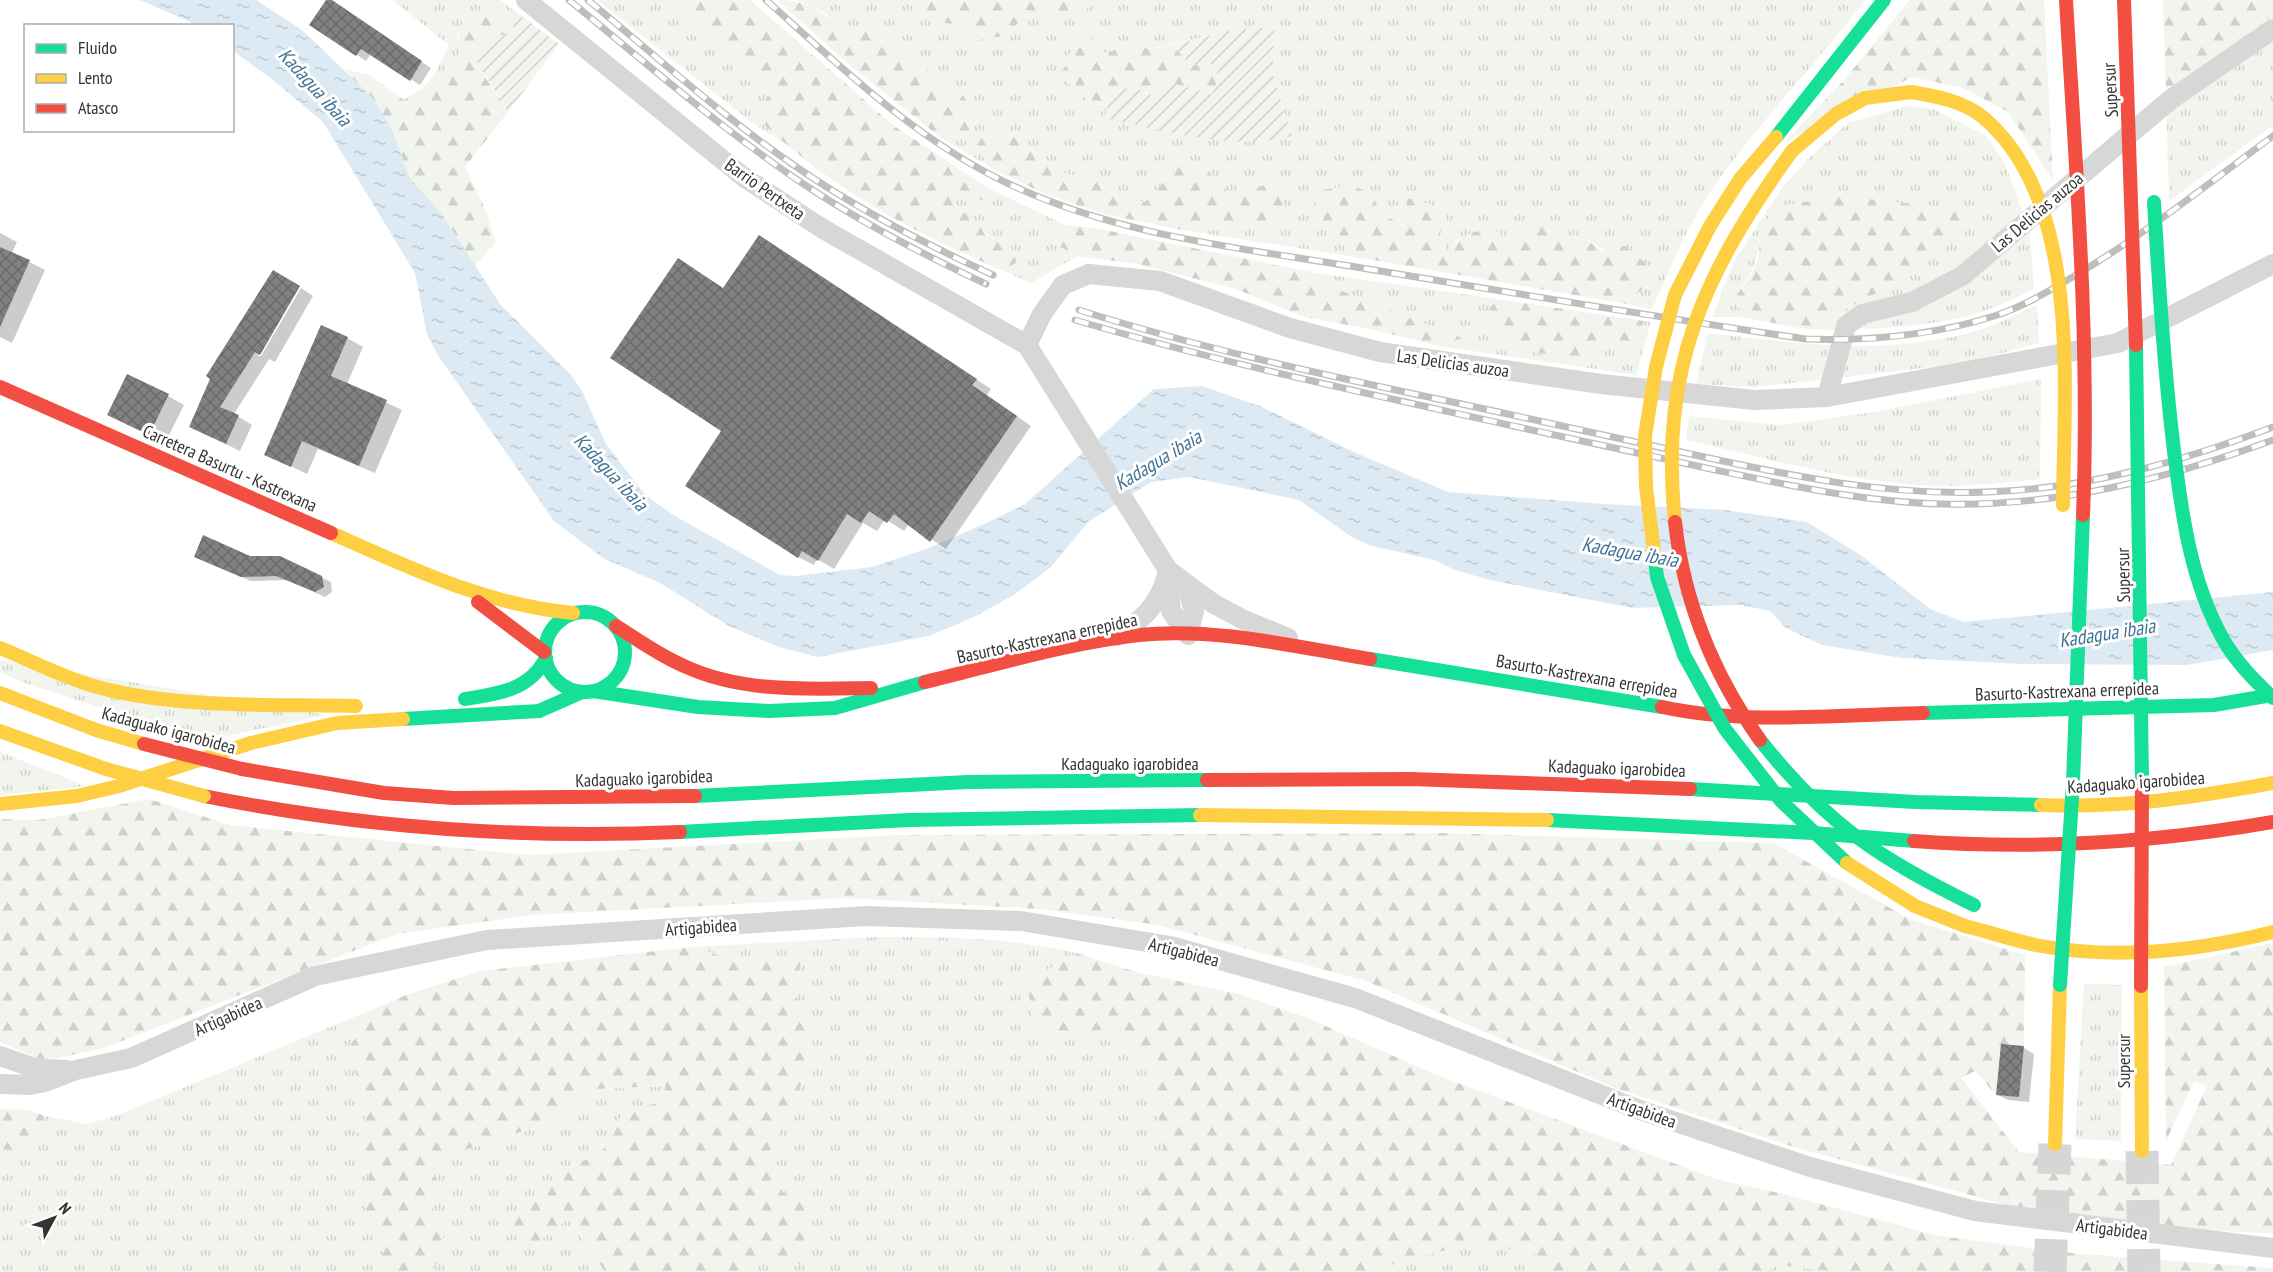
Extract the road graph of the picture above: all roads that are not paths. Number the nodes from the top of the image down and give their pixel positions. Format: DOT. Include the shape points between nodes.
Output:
graph roads {
  1 [pos="526,0"];
  2 [pos="1884,0"];
  3 [pos="2066,0"];
  4 [pos="2124,0"];
  5 [pos="2273,29"];
  6 [pos="2148,94"];
  7 [pos="2151,141"];
  8 [pos="2153,189"];
  9 [pos="2273,264"];
  10 [pos="1027,345"];
  11 [pos="0,387"];
  12 [pos="1827,397"];
  13 [pos="1168,571"];
  14 [pos="444,583"];
  15 [pos="1187,586"];
  16 [pos="2079,598"];
  17 [pos="573,613"];
  18 [pos="616,626"];
  19 [pos="1188,636"];
  20 [pos="1106,641"];
  21 [pos="0,648"];
  22 [pos="1326,653"];
  23 [pos="545,655"];
  24 [pos="902,688"];
  25 [pos="588,692"];
  26 [pos="0,693"];
  27 [pos="2273,697"];
  28 [pos="0,731"];
  29 [pos="2273,783"];
  30 [pos="0,804"];
  31 [pos="2273,822"];
  32 [pos="1979,906"];
  33 [pos="2048,927"];
  34 [pos="2082,930"];
  35 [pos="2152,932"];
  36 [pos="2273,932"];
  37 [pos="2129,933"];
  38 [pos="0,1056"];
  39 [pos="76,1070"];
  40 [pos="0,1084"];
  41 [pos="2055,1144"];
  42 [pos="2142,1150"];
  43 [pos="2273,1248"];
  1 -- 10 [label="street, Barrio Pertxeta" via="745,178 823,229"];
  2 -- 36 [label="main road, bridge" via="1740,179 1675,296 1656,367 1646,436 1646,487 1657,577 1684,655 1725,729 1781,801 1841,859 1915,906 1965,926 2042,946 2111,954 2173,951"];
  3 -- 16 [label="main road, Supersur, bridge" via="2081,250 2086,450"];
  4 -- 42 [label="main road, Supersur, bridge" via="2133,208 2144,776"];
  5 -- 12 [label="street, Las Delicias auzoa" via="2170,100 1962,276 1912,302 1862,314 1846,326"];
  6 -- 7 [label="main road"];
  8 -- 27 [label="main road, bridge" via="2164,365 2185,533 2209,611 2224,641"];
  9 -- 12 [label="street, Las Delicias auzoa" via="2118,343"];
  10 -- 12 [label="street, Las Delicias auzoa, bridge" via="1042,314 1064,285 1089,274 1160,281 1290,328 1380,352 1601,384 1754,400"];
  10 -- 13 [label="street"];
  11 -- 14 [label="main road, Carretera Basurtu - Kastrexana"];
  13 -- 15 [label="street"];
  13 -- 19 [label="street" via="1171,611"];
  13 -- 20 [label="street" via="1152,608 1133,626"];
  14 -- 17 [label="main road" via="504,602"];
  14 -- 23 [label="main road" via="490,609"];
  15 -- 19 [label="street" via="1194,611"];
  15 -- 22 [label="street" via="1244,620"];
  16 -- 32 [label="main road, bridge" via="2066,525 2060,313 2049,232 2033,178 2012,144 1983,117 1944,98 1911,92 1865,98 1836,114 1792,151 1754,203 1717,268 1689,336 1674,409 1671,486 1689,597 1708,648 1736,704 1790,778 1872,851"];
  16 -- 41 [label="main road, Supersur, bridge"];
  17 -- 18 [label="main road" via="594,613"];
  17 -- 23 [label="main road" via="550,632"];
  18 -- 24 [label="main road, Basurto-Kastrexana errepidea" via="690,670 740,684"];
  18 -- 25 [label="main road" via="624,642 625,662 613,682"];
  19 -- 20 [label="main road, Basurto-Kastrexana errepidea" via="1140,635"];
  19 -- 22 [label="main road, Basurto-Kastrexana errepidea" via="1246,639"];
  20 -- 24 [label="main road, Basurto-Kastrexana errepidea"];
  21 -- 23 [label="main road" via="96,686 151,698 370,707 444,702 518,687 541,671"];
  22 -- 27 [label="main road, Basurto-Kastrexana errepidea" via="1680,711 1773,717 2214,705"];
  23 -- 25 [label="main road" via="560,684"];
  24 -- 25 [label="main road, Basurto-Kastrexana errepidea" via="835,708 769,711 698,707"];
  25 -- 30 [label="main road" via="538,711 326,726 251,744 119,786 77,796"];
  26 -- 29 [label="main road, Kadaguako igarobidea, bridge" via="96,730 242,769 384,793 454,798 681,797 979,782 1411,779 2097,807 2181,800"];
  28 -- 31 [label="main road, bridge" via="106,769 204,796 275,812 415,830 556,835 920,819 1332,815 1565,820 1942,843 2072,845 2157,841"];
  33 -- 34 [label="main road"];
  35 -- 37 [label="main road"];
  38 -- 39 [label="street" via="37,1069"];
  39 -- 40 [label="street" via="45,1082"];
  39 -- 43 [label="street, Artigabidea" via="131,1058 315,976 487,940 866,916 1021,921 1170,946 1355,998 1640,1110 1810,1167 1964,1208"];
}
